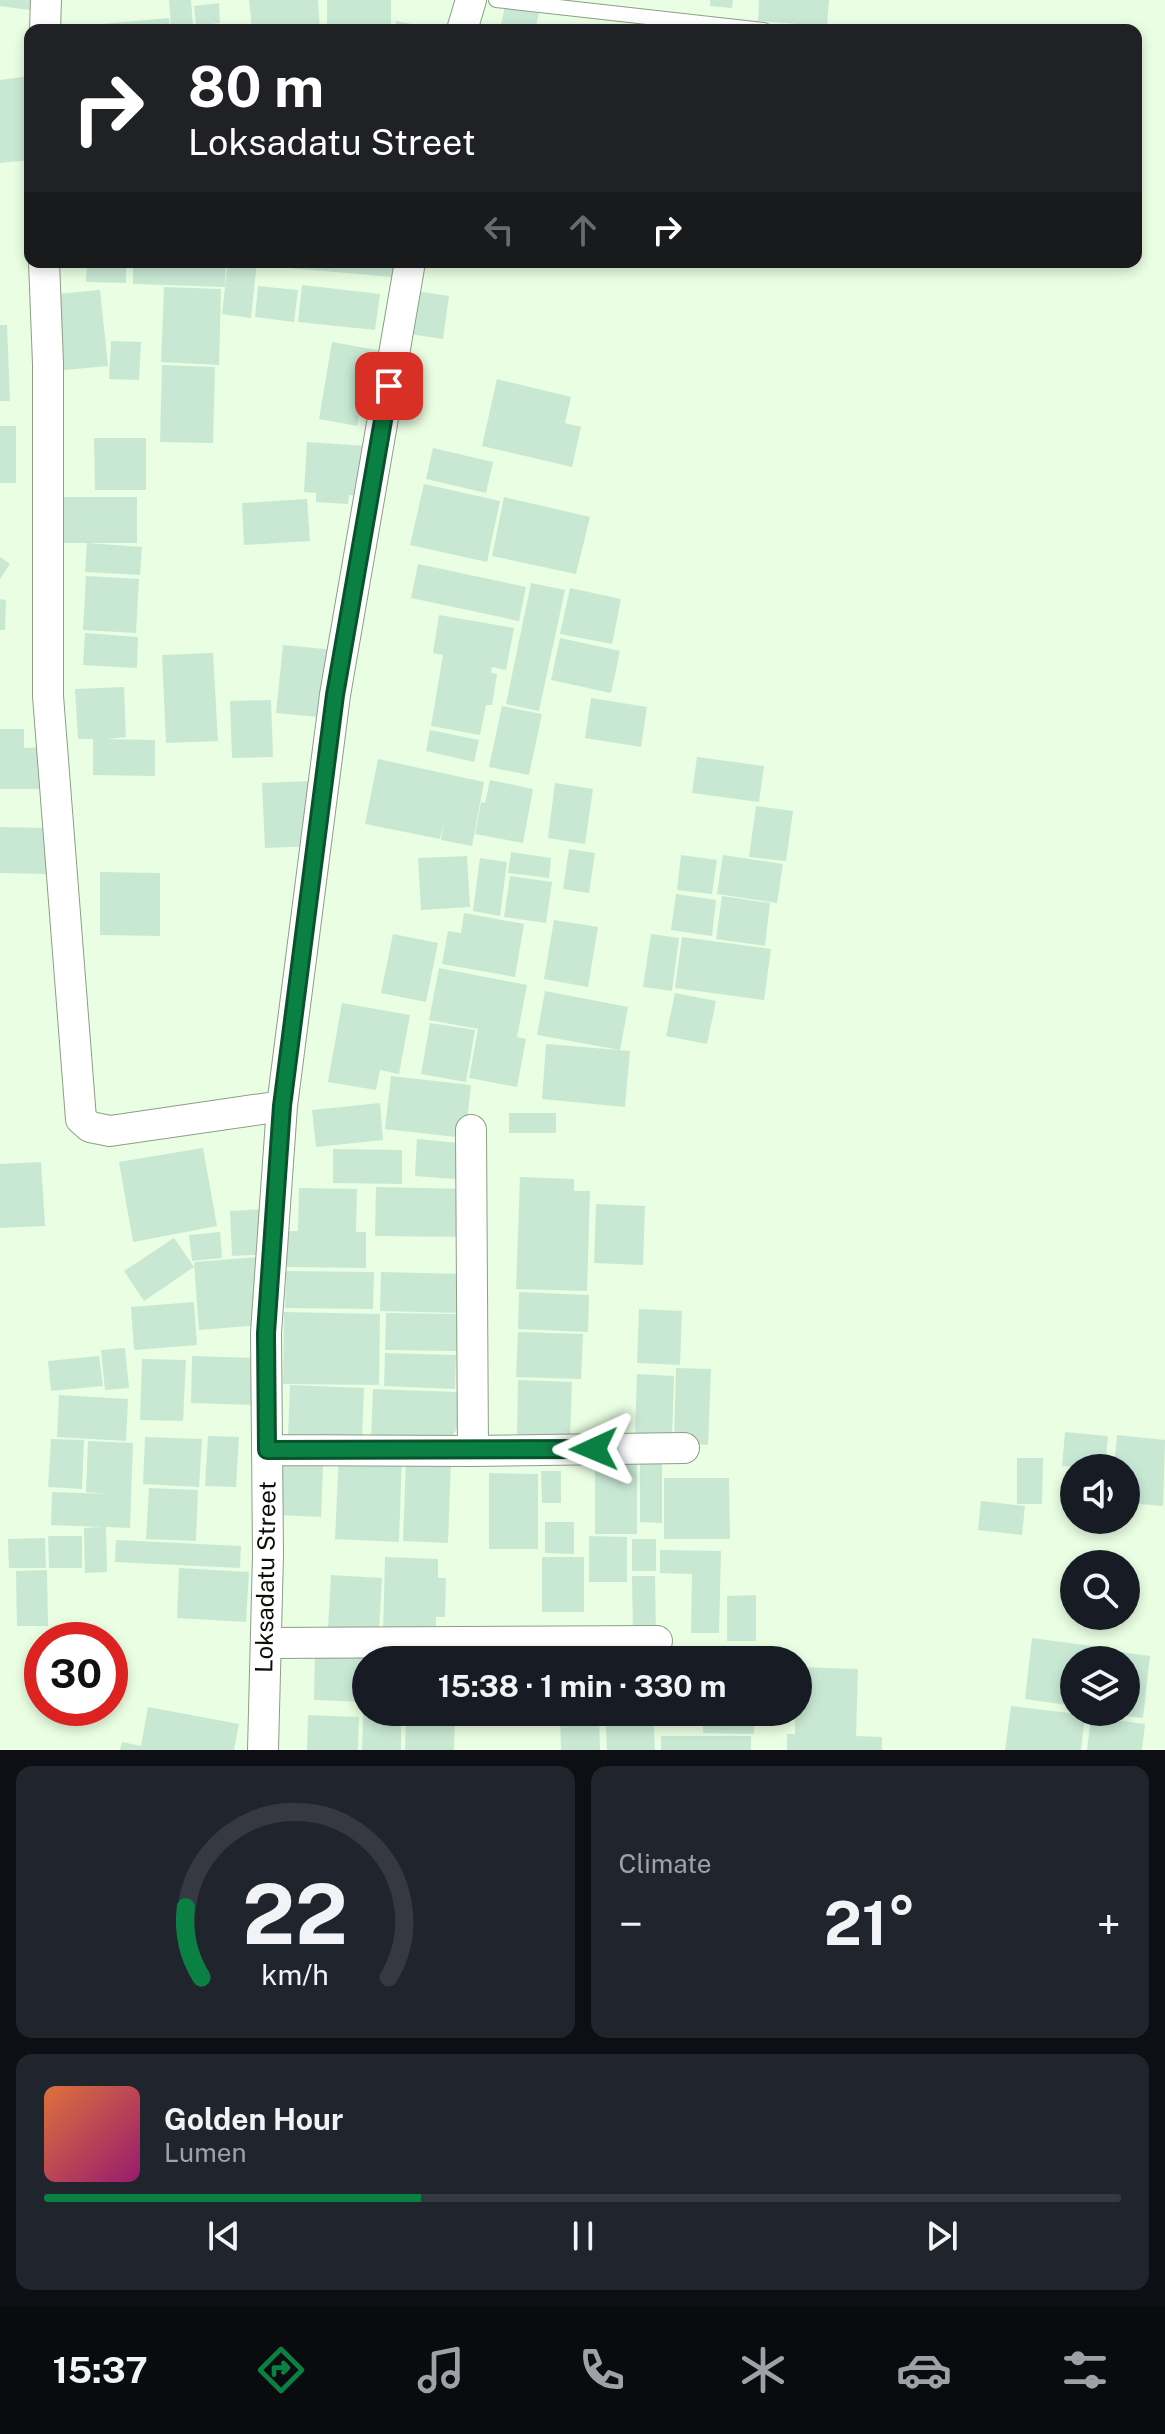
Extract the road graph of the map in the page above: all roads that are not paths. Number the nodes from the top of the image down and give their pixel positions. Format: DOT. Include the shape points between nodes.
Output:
graph roads {
  1 [pos="46,0"];
  2 [pos="471,0"];
  3 [pos="496,0"];
  4 [pos="45,24"];
  5 [pos="464,24"];
  6 [pos="710,24"];
  7 [pos="44,268"];
  8 [pos="409,268"];
  9 [pos="282,1106"];
  10 [pos="471,1130"];
  11 [pos="684,1448"];
  12 [pos="267,1450"];
  13 [pos="473,1451"];
  14 [pos="657,1641"];
  15 [pos="266,1643"];
  16 [pos="263,1750"];
  1 -- 4 [label="street"];
  2 -- 5 [label="street"];
  3 -- 6 [label="lane"];
  7 -- 9 [label="street" via="48,696 81,1119 110,1131"];
  8 -- 9 [label="street, Loksadatu Street" via="335,695"];
  9 -- 12 [label="street, Loksadatu Street" via="266,1333"];
  10 -- 13 [label="street"];
  11 -- 13 [label="street"];
  12 -- 13 [label="street"];
  12 -- 15 [label="street, Loksadatu Street"];
  14 -- 15 [label="street"];
  15 -- 16 [label="street, Loksadatu Street"];
}
